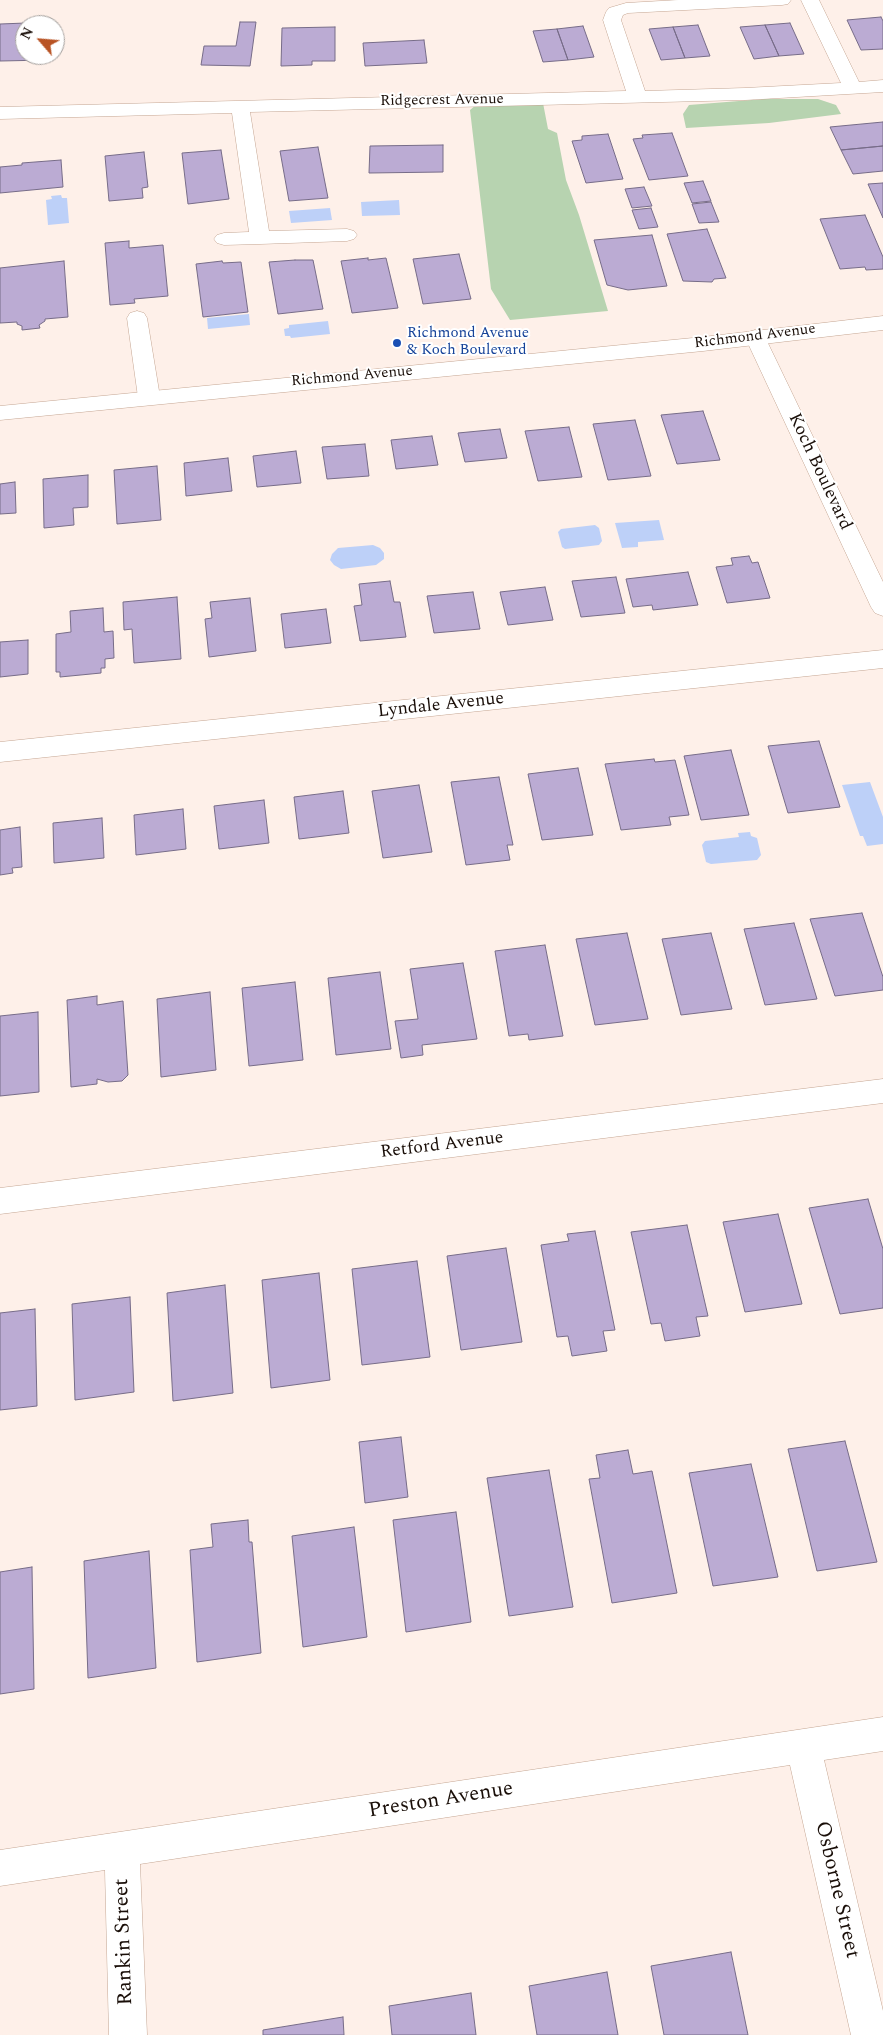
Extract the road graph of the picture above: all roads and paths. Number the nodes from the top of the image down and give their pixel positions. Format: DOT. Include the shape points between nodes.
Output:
graph roads {
  1 [pos="782,0"];
  2 [pos="810,0"];
  3 [pos="883,86"];
  4 [pos="853,88"];
  5 [pos="637,96"];
  6 [pos="240,106"];
  7 [pos="0,113"];
  8 [pos="347,235"];
  9 [pos="260,238"];
  10 [pos="224,239"];
  11 [pos="137,318"];
  12 [pos="883,323"];
  13 [pos="755,337"];
  14 [pos="149,397"];
  15 [pos="0,413"];
  16 [pos="883,607"];
  17 [pos="883,659"];
  18 [pos="0,752"];
  19 [pos="883,1091"];
  20 [pos="0,1201"];
  21 [pos="883,1734"];
  22 [pos="803,1746"];
  23 [pos="122,1849"];
  24 [pos="0,1868"];
  25 [pos="128,2035"];
  26 [pos="870,2035"];
  1 -- 5 [label="street" via="626,8 616,12 612,20"];
  2 -- 4 [label="street"];
  3 -- 4 [label="street, Ridgecrest Avenue"];
  4 -- 5 [label="street, Ridgecrest Avenue"];
  5 -- 6 [label="street, Ridgecrest Avenue"];
  6 -- 7 [label="street, Ridgecrest Avenue"];
  6 -- 9 [label="street"];
  8 -- 9 [label="street"];
  9 -- 10 [label="street"];
  11 -- 14 [label="street"];
  12 -- 13 [label="street, Richmond Avenue"];
  13 -- 14 [label="street, Richmond Avenue"];
  13 -- 16 [label="street, Koch Boulevard"];
  14 -- 15 [label="street, Richmond Avenue"];
  17 -- 18 [label="street, Lyndale Avenue"];
  19 -- 20 [label="street, Retford Avenue"];
  21 -- 22 [label="street, Preston Avenue"];
  22 -- 23 [label="street, Preston Avenue"];
  22 -- 26 [label="street, Osborne Street"];
  23 -- 24 [label="street, Preston Avenue"];
  23 -- 25 [label="street, Rankin Street"];
}
